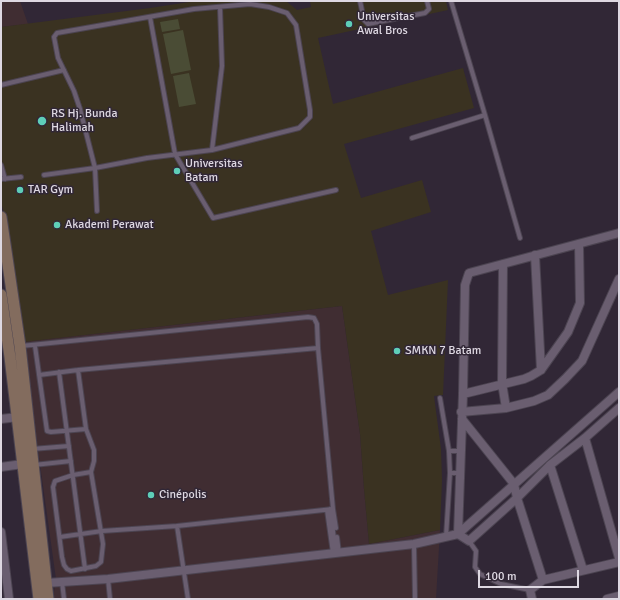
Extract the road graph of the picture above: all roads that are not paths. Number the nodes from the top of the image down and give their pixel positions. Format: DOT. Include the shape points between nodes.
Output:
graph roads {
  1 [pos="360,1"];
  2 [pos="427,1"];
  3 [pos="451,1"];
  4 [pos="220,7"];
  5 [pos="150,17"];
  6 [pos="64,70"];
  7 [pos="1,86"];
  8 [pos="485,115"];
  9 [pos="412,138"];
  10 [pos="212,150"];
  11 [pos="175,154"];
  12 [pos="1,166"];
  13 [pos="95,168"];
  14 [pos="44,175"];
  15 [pos="21,178"];
  16 [pos="3,179"];
  17 [pos="336,190"];
  18 [pos="96,211"];
  19 [pos="1,217"];
  20 [pos="619,233"];
  21 [pos="520,238"];
  22 [pos="580,244"];
  23 [pos="535,256"];
  24 [pos="503,264"];
  25 [pos="5,277"];
  26 [pos="619,279"];
  27 [pos="1,296"];
  28 [pos="2,315"];
  29 [pos="20,346"];
  30 [pos="35,346"];
  31 [pos="318,348"];
  32 [pos="78,370"];
  33 [pos="540,370"];
  34 [pos="59,372"];
  35 [pos="39,375"];
  36 [pos="502,383"];
  37 [pos="619,392"];
  38 [pos="463,394"];
  39 [pos="440,398"];
  40 [pos="506,408"];
  41 [pos="619,408"];
  42 [pos="462,416"];
  43 [pos="18,417"];
  44 [pos="1,419"];
  45 [pos="86,429"];
  46 [pos="67,430"];
  47 [pos="586,438"];
  48 [pos="69,446"];
  49 [pos="32,449"];
  50 [pos="449,451"];
  51 [pos="460,451"];
  52 [pos="71,460"];
  53 [pos="28,464"];
  54 [pos="550,465"];
  55 [pos="1,467"];
  56 [pos="91,472"];
  57 [pos="450,473"];
  58 [pos="460,473"];
  59 [pos="73,475"];
  60 [pos="514,484"];
  61 [pos="517,498"];
  62 [pos="330,509"];
  63 [pos="177,526"];
  64 [pos="102,531"];
  65 [pos="1,532"];
  66 [pos="81,534"];
  67 [pos="458,534"];
  68 [pos="60,537"];
  69 [pos="446,537"];
  70 [pos="469,541"];
  71 [pos="414,544"];
  72 [pos="336,553"];
  73 [pos="619,558"];
  74 [pos="619,562"];
  75 [pos="86,569"];
  76 [pos="184,570"];
  77 [pos="583,570"];
  78 [pos="4,577"];
  79 [pos="108,578"];
  80 [pos="543,580"];
  81 [pos="62,582"];
  82 [pos="46,583"];
  83 [pos="530,590"];
  84 [pos="619,596"];
  85 [pos="9,599"];
  86 [pos="39,599"];
  87 [pos="48,599"];
  88 [pos="64,599"];
  89 [pos="110,599"];
  90 [pos="188,599"];
  91 [pos="415,599"];
  92 [pos="532,599"];
  93 [pos="607,599"];
  1 -- 2 [label="lane" via="364,20 368,24 425,13 429,9"];
  3 -- 8 [label="lane"];
  4 -- 5 [label="lane"];
  4 -- 10 [label="lane" via="222,66"];
  4 -- 10 [label="lane" via="250,4 287,13 296,25 310,117 299,128"];
  5 -- 6 [label="lane" via="57,33 54,37 55,45"];
  5 -- 11 [label="lane"];
  6 -- 7 [label="lane"];
  6 -- 13 [label="lane" via="80,109"];
  8 -- 9 [label="lane"];
  8 -- 21 [label="lane"];
  10 -- 11 [label="lane"];
  11 -- 13 [label="lane"];
  11 -- 17 [label="lane" via="213,218"];
  12 -- 16 [label="lane"];
  13 -- 14 [label="lane"];
  13 -- 18 [label="lane"];
  15 -- 16 [label="lane"];
  19 -- 25 [label="main road"];
  20 -- 22 [label="street"];
  22 -- 23 [label="street"];
  22 -- 33 [label="street" via="580,303 568,332"];
  23 -- 24 [label="street"];
  23 -- 33 [label="street"];
  24 -- 36 [label="street"];
  24 -- 38 [label="street" via="469,273 465,285"];
  25 -- 29 [label="main road"];
  26 -- 40 [label="street" via="582,361 548,395"];
  27 -- 28 [label="main road"];
  28 -- 43 [label="main road"];
  29 -- 30 [label="lane"];
  29 -- 49 [label="main road"];
  30 -- 31 [label="lane" via="308,317 314,318 317,324"];
  30 -- 35 [label="lane"];
  31 -- 32 [label="lane"];
  31 -- 62 [label="lane"];
  32 -- 34 [label="lane"];
  32 -- 45 [label="lane"];
  33 -- 36 [label="street" via="531,376"];
  34 -- 35 [label="lane"];
  34 -- 46 [label="lane"];
  35 -- 46 [label="lane" via="47,431"];
  36 -- 38 [label="street"];
  36 -- 40 [label="street"];
  37 -- 60 [label="street"];
  38 -- 42 [label="street"];
  39 -- 50 [label="lane"];
  40 -- 42 [label="street"];
  41 -- 47 [label="street"];
  42 -- 51 [label="street"];
  42 -- 60 [label="street"];
  43 -- 44 [label="street"];
  43 -- 53 [label="main road"];
  45 -- 46 [label="lane"];
  45 -- 56 [label="lane" via="94,450"];
  46 -- 48 [label="lane"];
  47 -- 54 [label="street"];
  47 -- 73 [label="street"];
  48 -- 49 [label="lane"];
  48 -- 52 [label="lane"];
  49 -- 53 [label="main road"];
  50 -- 51 [label="lane"];
  50 -- 57 [label="lane"];
  51 -- 58 [label="street"];
  52 -- 53 [label="lane"];
  52 -- 59 [label="lane"];
  53 -- 55 [label="street"];
  53 -- 82 [label="main road"];
  53 -- 86 [label="main road"];
  54 -- 61 [label="street"];
  54 -- 77 [label="street"];
  56 -- 59 [label="lane"];
  56 -- 64 [label="lane"];
  57 -- 58 [label="lane"];
  57 -- 69 [label="lane"];
  58 -- 67 [label="street"];
  59 -- 66 [label="lane"];
  59 -- 68 [label="lane" via="55,481 53,487"];
  60 -- 61 [label="street"];
  60 -- 67 [label="street"];
  61 -- 70 [label="street"];
  61 -- 80 [label="street"];
  62 -- 63 [label="lane"];
  62 -- 72 [label="lane"];
  63 -- 64 [label="lane"];
  63 -- 76 [label="lane"];
  64 -- 66 [label="lane"];
  64 -- 75 [label="lane" via="101,562"];
  65 -- 78 [label="street"];
  66 -- 68 [label="lane"];
  66 -- 75 [label="lane"];
  67 -- 69 [label="street"];
  67 -- 70 [label="street"];
  68 -- 75 [label="lane" via="62,557 67,569"];
  69 -- 71 [label="street"];
  70 -- 83 [label="lane" via="476,551 475,567 480,574 501,584"];
  71 -- 72 [label="street"];
  71 -- 91 [label="lane"];
  72 -- 76 [label="street"];
  74 -- 77 [label="street"];
  76 -- 79 [label="street"];
  76 -- 90 [label="lane"];
  77 -- 80 [label="street"];
  78 -- 85 [label="street"];
  79 -- 81 [label="street"];
  79 -- 89 [label="lane"];
  80 -- 83 [label="street"];
  81 -- 82 [label="street"];
  81 -- 88 [label="lane"];
  82 -- 87 [label="main road"];
  83 -- 92 [label="street"];
  84 -- 93 [label="street"];
}
